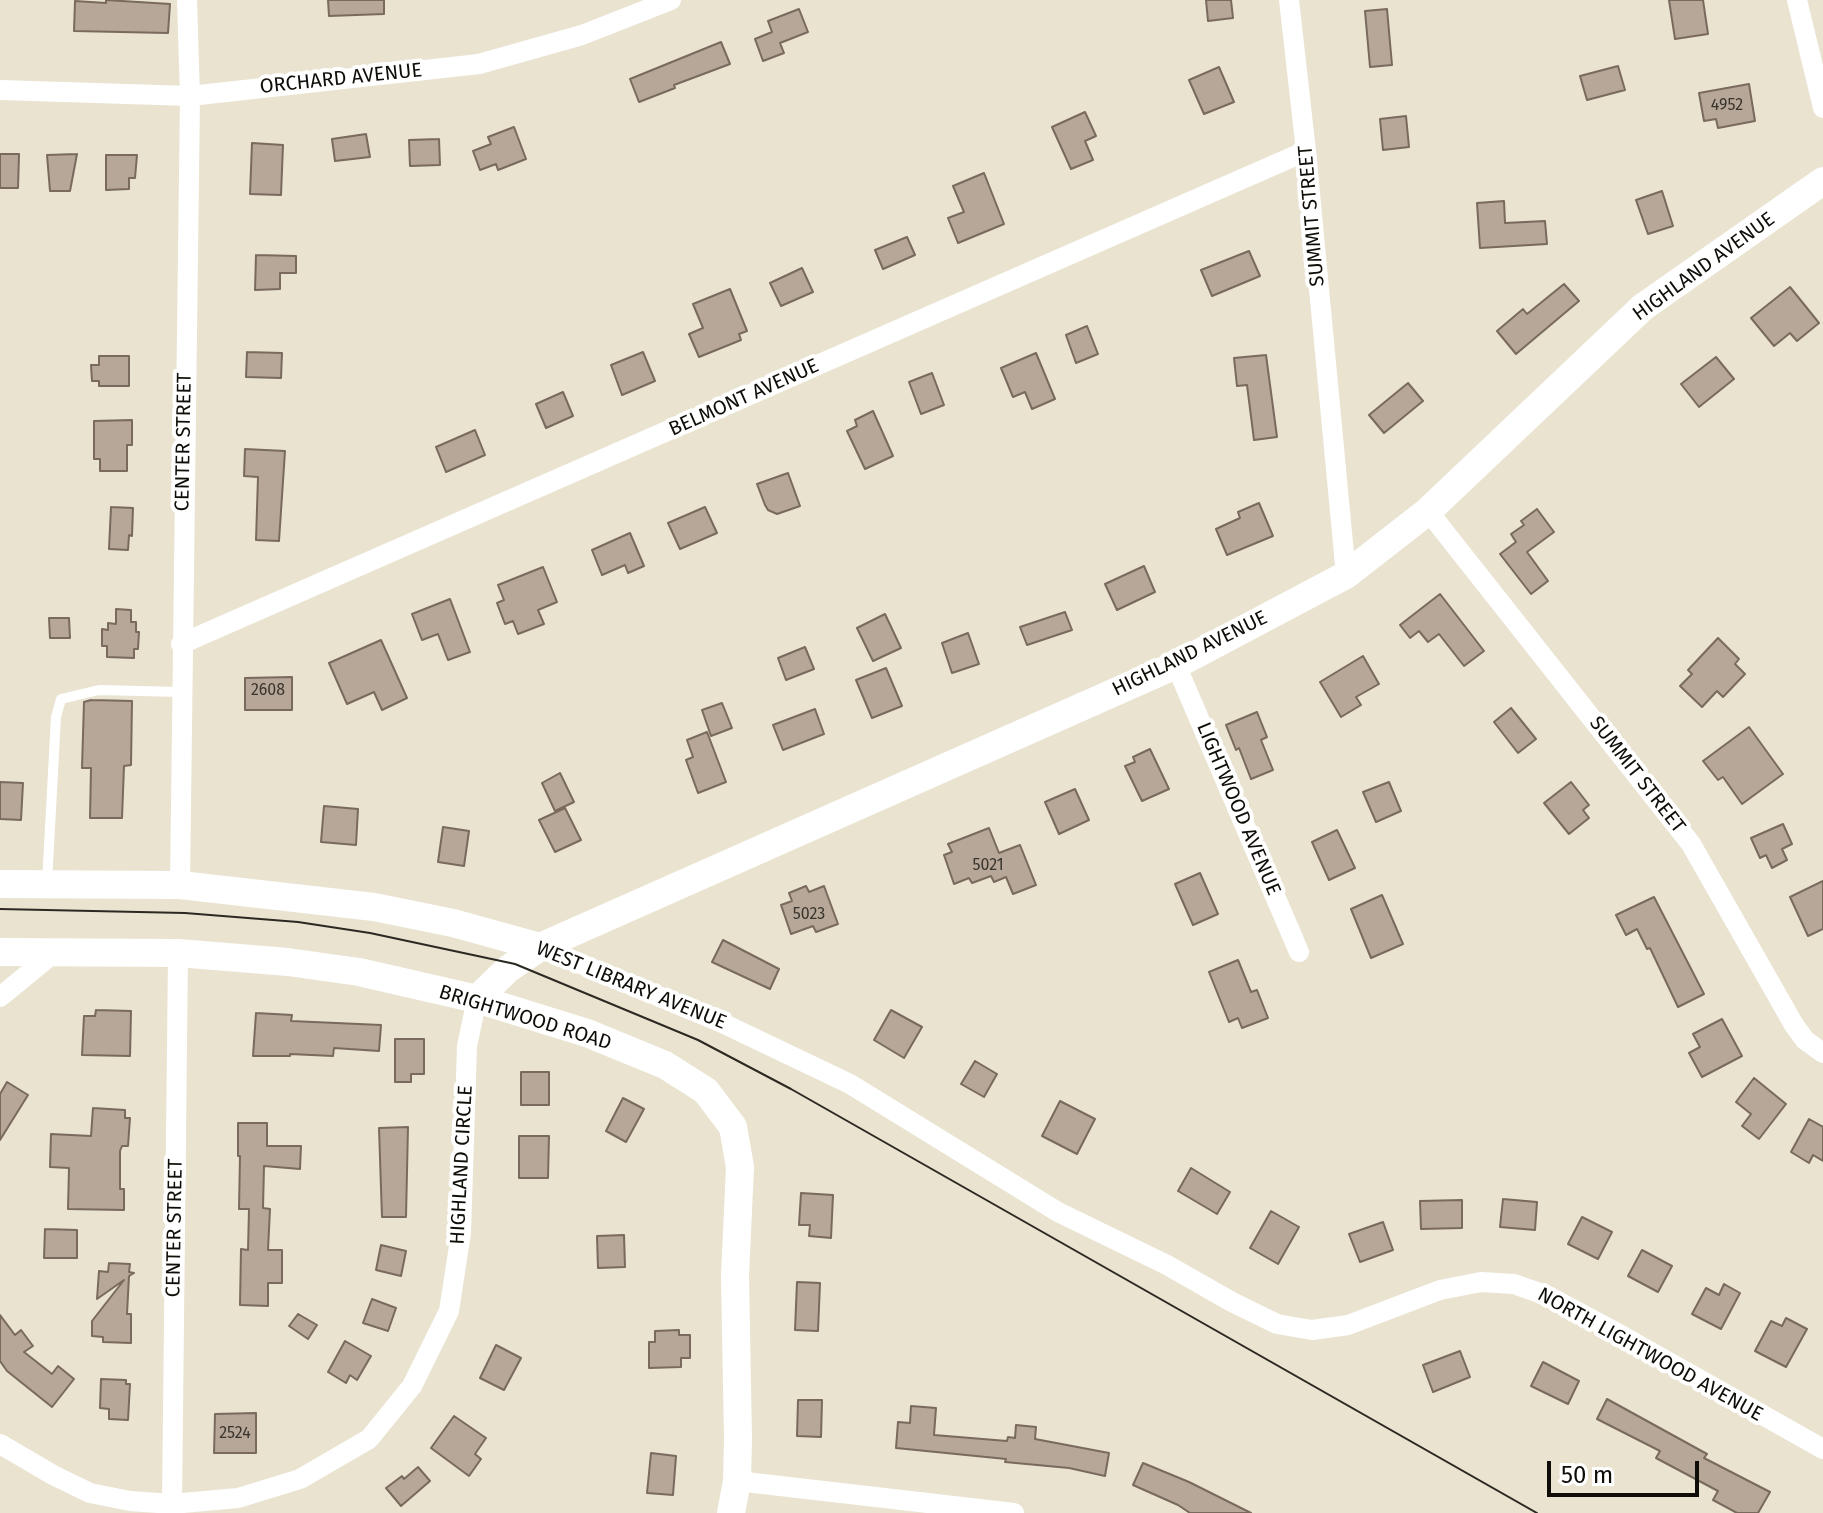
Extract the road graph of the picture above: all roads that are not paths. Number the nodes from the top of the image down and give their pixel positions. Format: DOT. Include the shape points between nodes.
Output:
graph roads {
  1 [pos="187,0"];
  2 [pos="671,0"];
  3 [pos="1289,0"];
  4 [pos="1797,0"];
  5 [pos="0,90"];
  6 [pos="190,96"];
  7 [pos="1823,108"];
  8 [pos="1306,151"];
  9 [pos="1823,181"];
  10 [pos="1428,511"];
  11 [pos="1346,575"];
  12 [pos="181,644"];
  13 [pos="1176,665"];
  14 [pos="181,692"];
  15 [pos="0,884"];
  16 [pos="47,885"];
  17 [pos="180,885"];
  18 [pos="540,947"];
  19 [pos="0,952"];
  20 [pos="55,952"];
  21 [pos="1299,952"];
  22 [pos="178,953"];
  23 [pos="0,997"];
  24 [pos="477,999"];
  25 [pos="1823,1053"];
  26 [pos="1201,1285"];
  27 [pos="0,1444"];
  28 [pos="1823,1449"];
  29 [pos="737,1481"];
  30 [pos="172,1504"];
  31 [pos="731,1513"];
  32 [pos="1014,1513"];
  1 -- 6 [label="street, CENTER STREET"];
  2 -- 6 [label="street, ORCHARD AVENUE" via="582,35 479,64"];
  3 -- 8 [label="street, SUMMIT STREET"];
  4 -- 7 [label="street"];
  5 -- 6 [label="street, ORCHARD AVENUE"];
  6 -- 12 [label="street, CENTER STREET"];
  8 -- 11 [label="street, SUMMIT STREET"];
  8 -- 12 [label="street, BELMONT AVENUE"];
  9 -- 10 [label="street, HIGHLAND AVENUE" via="1643,307"];
  10 -- 11 [label="street, HIGHLAND AVENUE"];
  10 -- 25 [label="street, SUMMIT STREET" via="1691,844 1794,1025"];
  11 -- 13 [label="street, HIGHLAND AVENUE"];
  12 -- 14 [label="street, CENTER STREET"];
  13 -- 18 [label="street, HIGHLAND AVENUE"];
  13 -- 21 [label="street, LIGHTWOOD AVENUE"];
  14 -- 16 [label="lane" via="99,690 61,699"];
  14 -- 17 [label="street, CENTER STREET"];
  15 -- 16 [label="street, WEST LIBRARY AVENUE"];
  16 -- 17 [label="street, WEST LIBRARY AVENUE"];
  17 -- 18 [label="street, WEST LIBRARY AVENUE" via="374,907"];
  18 -- 24 [label="street, HIGHLAND AVENUE"];
  18 -- 26 [label="street, WEST LIBRARY AVENUE" via="718,1021 850,1084 1058,1212"];
  19 -- 20 [label="street, BRIGHTWOOD ROAD"];
  20 -- 22 [label="street, BRIGHTWOOD ROAD"];
  20 -- 23 [label="street"];
  22 -- 24 [label="street, BRIGHTWOOD ROAD" via="345,970"];
  22 -- 30 [label="street, CENTER STREET"];
  24 -- 29 [label="street, BRIGHTWOOD ROAD" via="587,1033 665,1065 706,1091 733,1127 740,1167"];
  24 -- 30 [label="street, HIGHLAND CIRCLE" via="467,1046 461,1233 449,1311 412,1386 369,1439 300,1479 238,1498"];
  26 -- 28 [label="street, NORTH LIGHTWOOD AVENUE" via="1277,1324 1312,1330 1348,1325 1440,1290 1481,1282 1514,1284 1610,1329"];
  27 -- 30 [label="street, HIGHLAND CIRCLE" via="90,1493"];
  29 -- 31 [label="street, BRIGHTWOOD ROAD"];
  29 -- 32 [label="street"];
}
